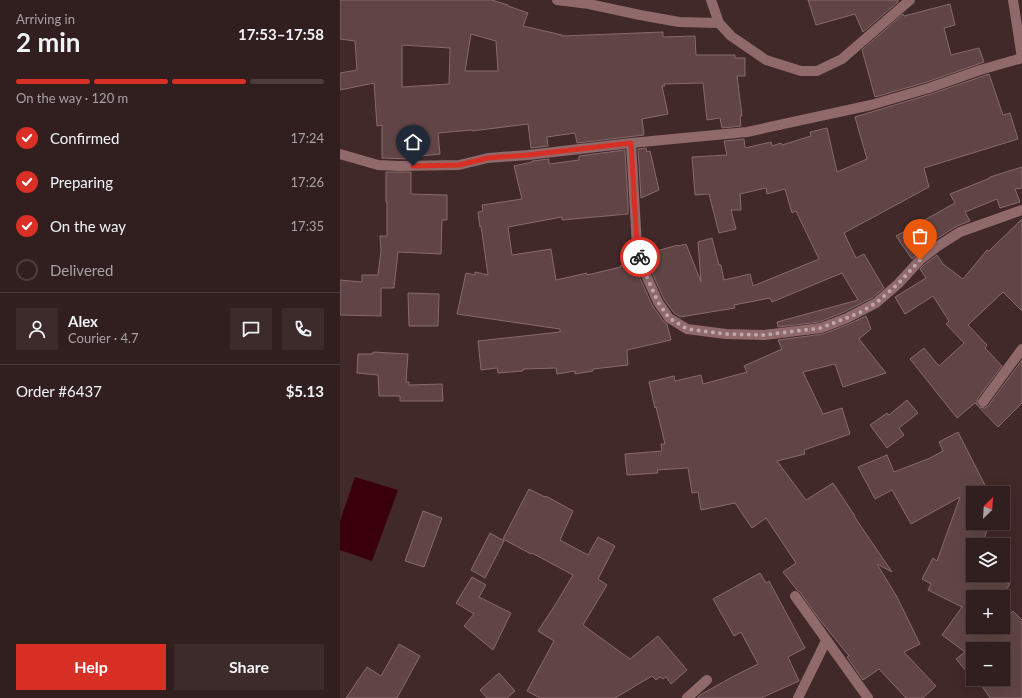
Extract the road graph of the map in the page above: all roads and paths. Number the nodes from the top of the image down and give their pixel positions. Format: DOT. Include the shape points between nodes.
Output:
graph roads {
  1 [pos="557,0"];
  2 [pos="711,0"];
  3 [pos="910,0"];
  4 [pos="1013,0"];
  5 [pos="719,23"];
  6 [pos="1022,58"];
  7 [pos="631,143"];
  8 [pos="340,154"];
  9 [pos="1022,210"];
  10 [pos="1022,349"];
  11 [pos="983,402"];
  12 [pos="795,596"];
  13 [pos="826,641"];
  14 [pos="707,680"];
  15 [pos="687,698"];
  16 [pos="798,698"];
  17 [pos="868,698"];
  1 -- 5 [label="street" via="679,22"];
  2 -- 5 [label="street"];
  3 -- 5 [label="street" via="842,59 817,71 801,71 766,60 731,36"];
  4 -- 6 [label="street"];
  6 -- 7 [label="street" via="863,107 747,132"];
  7 -- 8 [label="street" via="488,158 459,165 378,165"];
  7 -- 9 [label="street" via="637,246 642,266 658,302 669,318 687,329 764,335 821,328 853,316 876,303 920,260 960,232"];
  10 -- 11 [label="street"];
  12 -- 13 [label="street"];
  13 -- 16 [label="street"];
  13 -- 17 [label="street"];
  14 -- 15 [label="street"];
}
